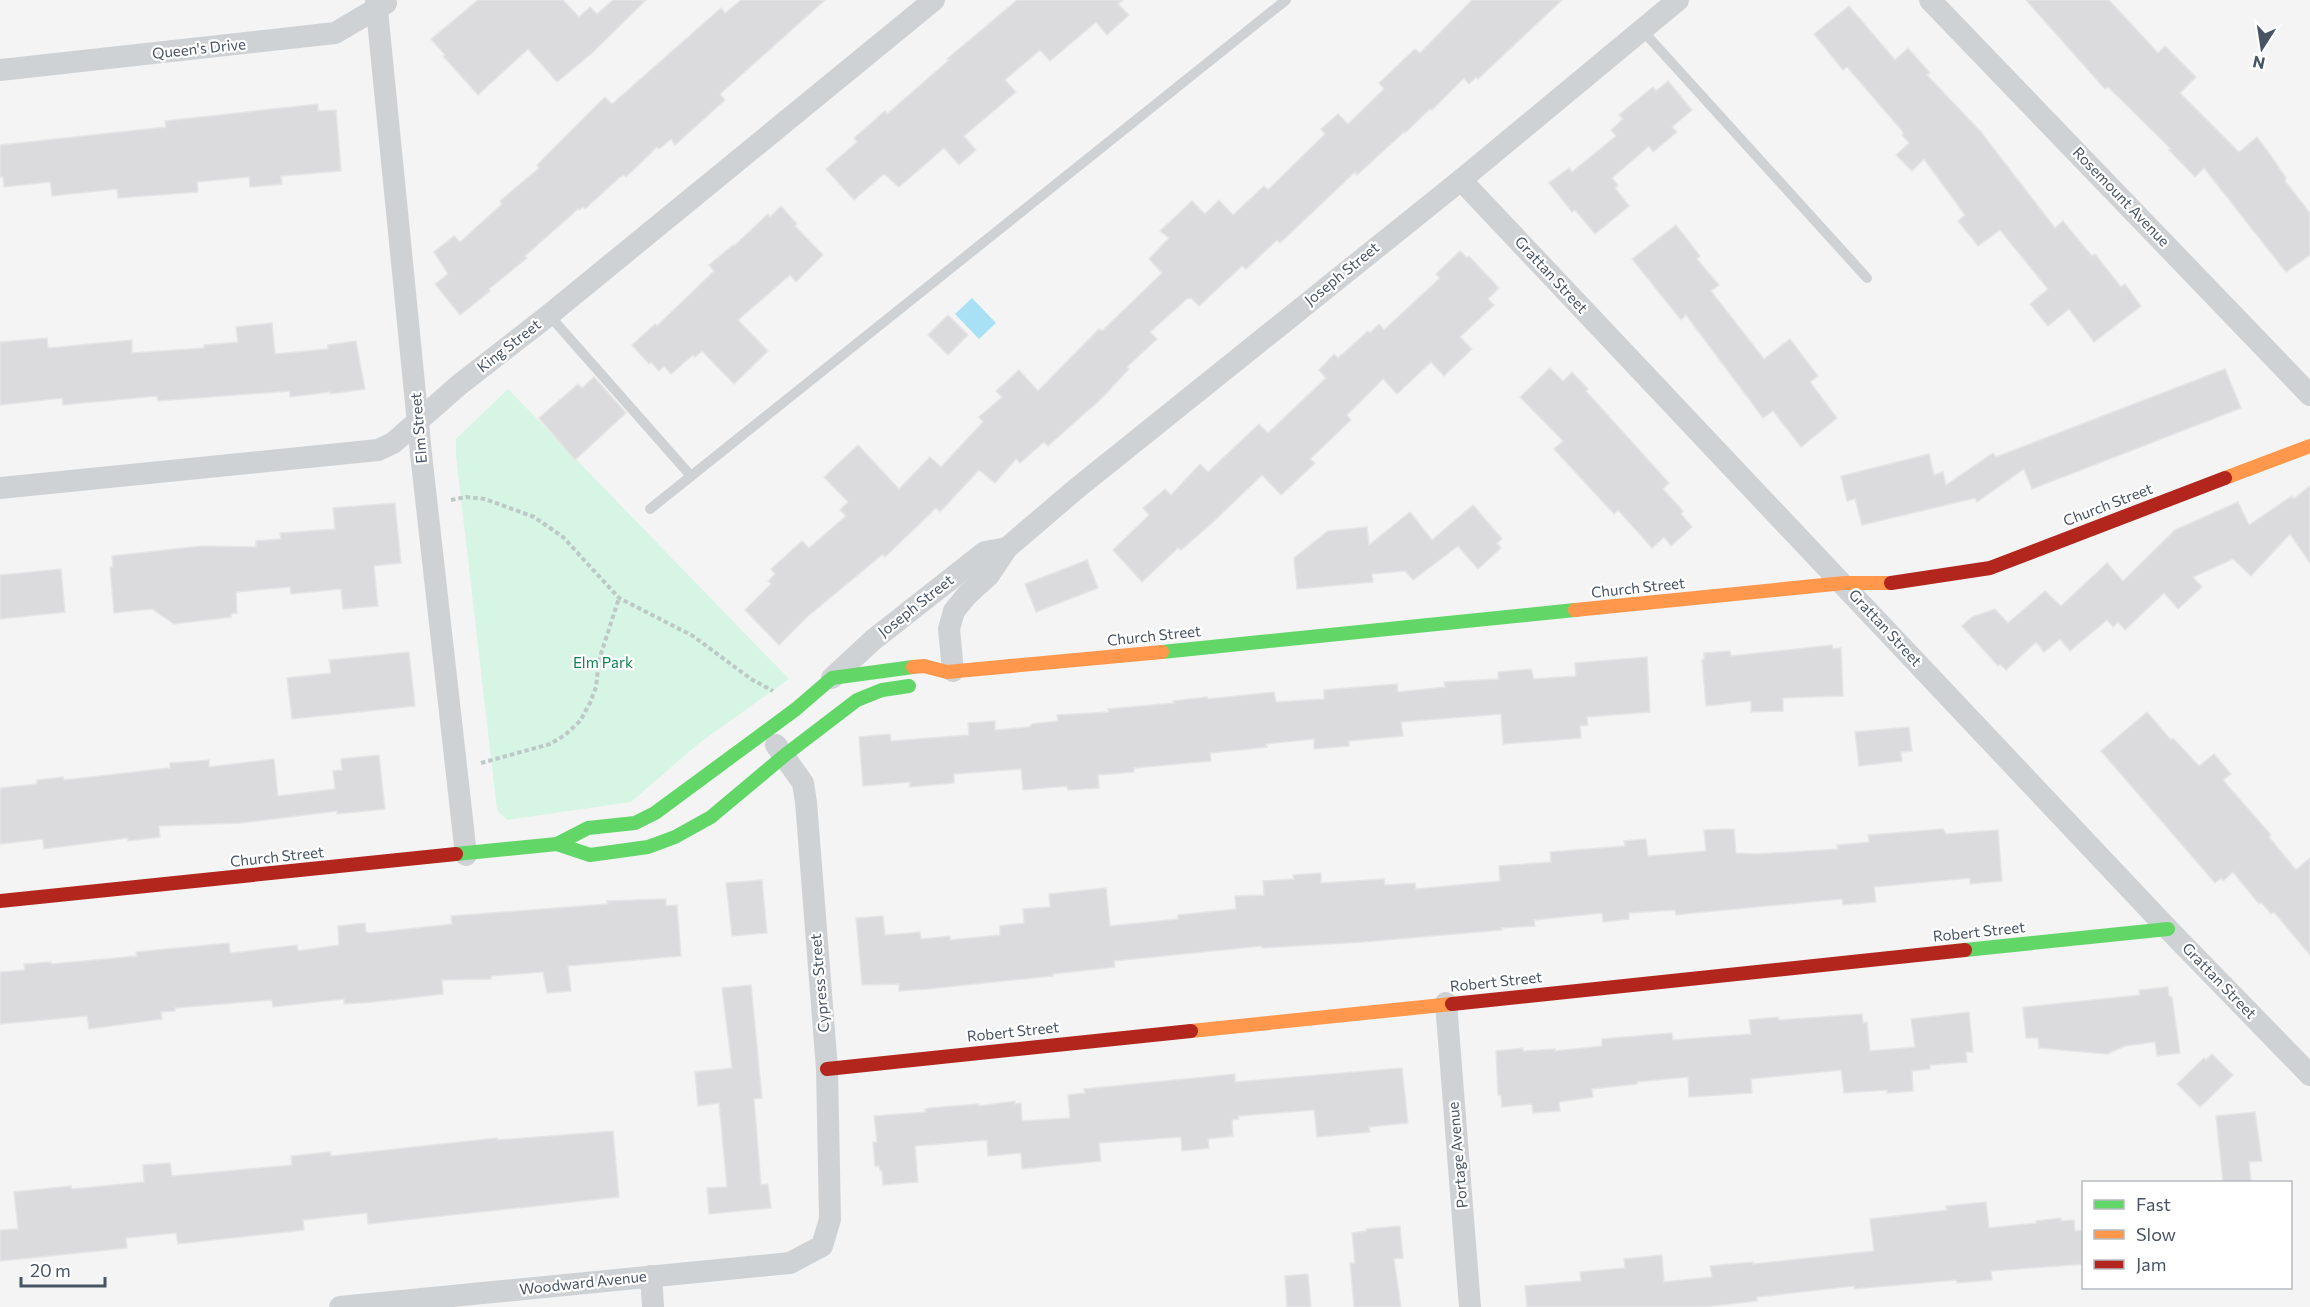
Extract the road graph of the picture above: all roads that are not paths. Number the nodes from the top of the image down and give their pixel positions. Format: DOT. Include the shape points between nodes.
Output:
graph roads {
  1 [pos="934,0"];
  2 [pos="1286,0"];
  3 [pos="1678,0"];
  4 [pos="1930,0"];
  5 [pos="381,3"];
  6 [pos="1642,30"];
  7 [pos="0,70"];
  8 [pos="1461,180"];
  9 [pos="1867,278"];
  10 [pos="549,315"];
  11 [pos="2310,395"];
  12 [pos="418,422"];
  13 [pos="2310,446"];
  14 [pos="691,476"];
  15 [pos="0,488"];
  16 [pos="650,509"];
  17 [pos="1007,548"];
  18 [pos="1844,583"];
  19 [pos="950,672"];
  20 [pos="832,678"];
  21 [pos="765,731"];
  22 [pos="785,755"];
  23 [pos="558,844"];
  24 [pos="466,855"];
  25 [pos="0,901"];
  26 [pos="2168,929"];
  27 [pos="1446,1003"];
  28 [pos="827,1068"];
  29 [pos="2310,1075"];
  30 [pos="822,1246"];
  31 [pos="651,1276"];
  32 [pos="340,1307"];
  33 [pos="653,1307"];
  34 [pos="1470,1307"];
  1 -- 10 [label="street, King Street"];
  2 -- 14 [label="lane"];
  3 -- 6 [label="street, Joseph Street"];
  4 -- 11 [label="street, Rosemount Avenue"];
  5 -- 7 [label="street, Queen's Drive" via="335,33"];
  5 -- 12 [label="street, Elm Street"];
  6 -- 8 [label="street, Joseph Street"];
  6 -- 9 [label="lane"];
  8 -- 17 [label="street, Joseph Street"];
  8 -- 18 [label="street, Grattan Street"];
  10 -- 12 [label="street, King Street"];
  10 -- 14 [label="lane"];
  12 -- 15 [label="street, King Street" via="378,450"];
  12 -- 24 [label="street, Elm Street"];
  13 -- 18 [label="street, Church Street" via="1990,568 1895,583"];
  14 -- 16 [label="lane"];
  17 -- 19 [label="street, Joseph Street" via="989,575 954,611 949,629"];
  17 -- 20 [label="street, Joseph Street" via="985,552 873,640"];
  18 -- 19 [label="street, Church Street"];
  18 -- 26 [label="street, Grattan Street"];
  19 -- 20 [label="street, Church Street" via="924,666"];
  19 -- 22 [label="street, Church Street" via="924,683 882,690 857,700"];
  20 -- 21 [label="street, Church Street"];
  21 -- 22 [label="street, Cypress Street"];
  21 -- 23 [label="street, Church Street" via="655,813 635,823 588,828"];
  22 -- 23 [label="street, Church Street" via="711,817 675,837 648,847 590,855"];
  22 -- 28 [label="street, Cypress Street" via="803,783"];
  23 -- 24 [label="street, Church Street"];
  24 -- 25 [label="street, Church Street"];
  26 -- 27 [label="street, Robert Street"];
  26 -- 29 [label="street, Grattan Street"];
  27 -- 28 [label="street, Robert Street"];
  27 -- 34 [label="street, Portage Avenue"];
  28 -- 30 [label="street, Cypress Street" via="830,1219"];
  30 -- 31 [label="street, Woodward Avenue" via="790,1263"];
  31 -- 32 [label="street, Woodward Avenue"];
  31 -- 33 [label="street"];
}
